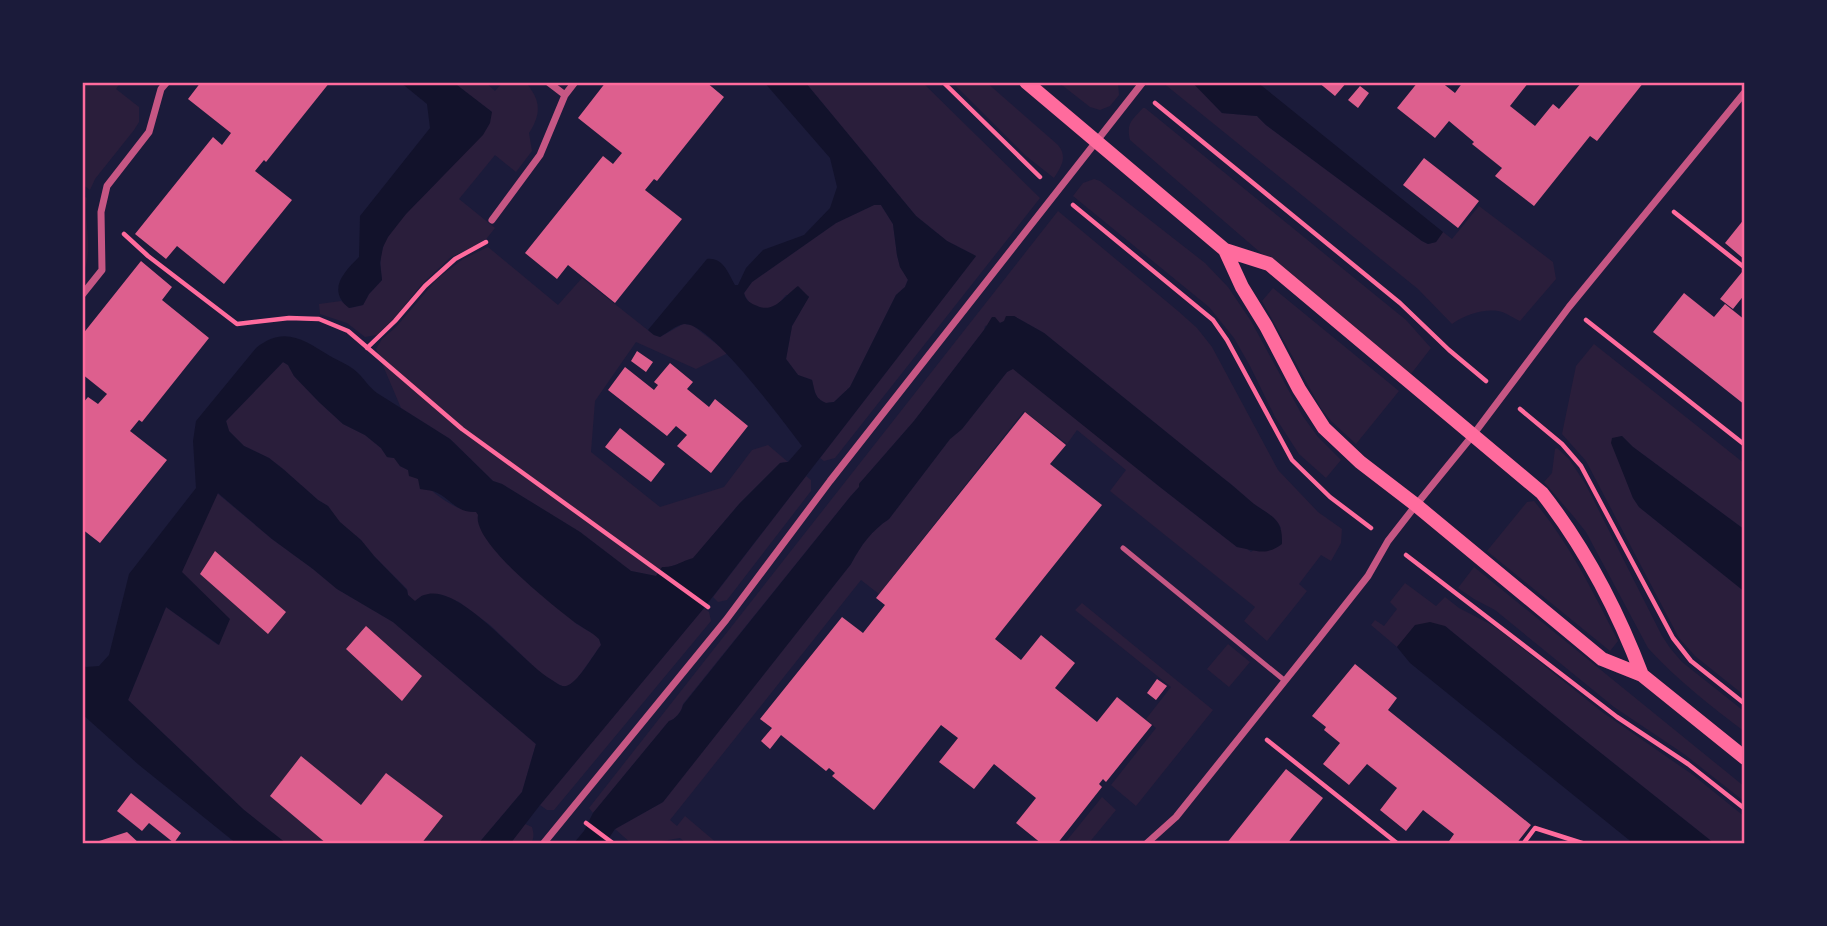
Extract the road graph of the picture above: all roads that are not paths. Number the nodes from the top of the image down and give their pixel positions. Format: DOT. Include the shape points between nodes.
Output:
graph roads {
  1 [pos="167,82"];
  2 [pos="548,82"];
  3 [pos="575,82"];
  4 [pos="1026,82"];
  5 [pos="1140,85"];
  6 [pos="1745,92"];
  7 [pos="565,95"];
  8 [pos="1097,141"];
  9 [pos="492,220"];
  10 [pos="1225,250"];
  11 [pos="82,295"];
  12 [pos="1473,435"];
  13 [pos="1416,505"];
  14 [pos="1123,548"];
  15 [pos="1642,675"];
  16 [pos="1284,680"];
  17 [pos="1745,758"];
  18 [pos="543,844"];
  19 [pos="1146,844"];
  1 -- 11 [label="street" via="149,132 107,186 101,212 102,270"];
  2 -- 7 [label="street"];
  3 -- 7 [label="street"];
  4 -- 8 [label="main road"];
  5 -- 8 [label="street"];
  6 -- 12 [label="street" via="1569,307"];
  7 -- 9 [label="street" via="540,155"];
  8 -- 10 [label="main road"];
  8 -- 18 [label="street" via="726,620"];
  10 -- 12 [label="main road" via="1269,264"];
  10 -- 13 [label="main road" via="1324,428"];
  12 -- 13 [label="street"];
  12 -- 15 [label="main road" via="1542,493 1561,516 1626,631"];
  13 -- 15 [label="main road" via="1602,659"];
  13 -- 16 [label="street" via="1367,576"];
  14 -- 16 [label="lane"];
  15 -- 17 [label="main road"];
  16 -- 19 [label="street" via="1176,817"];
}
